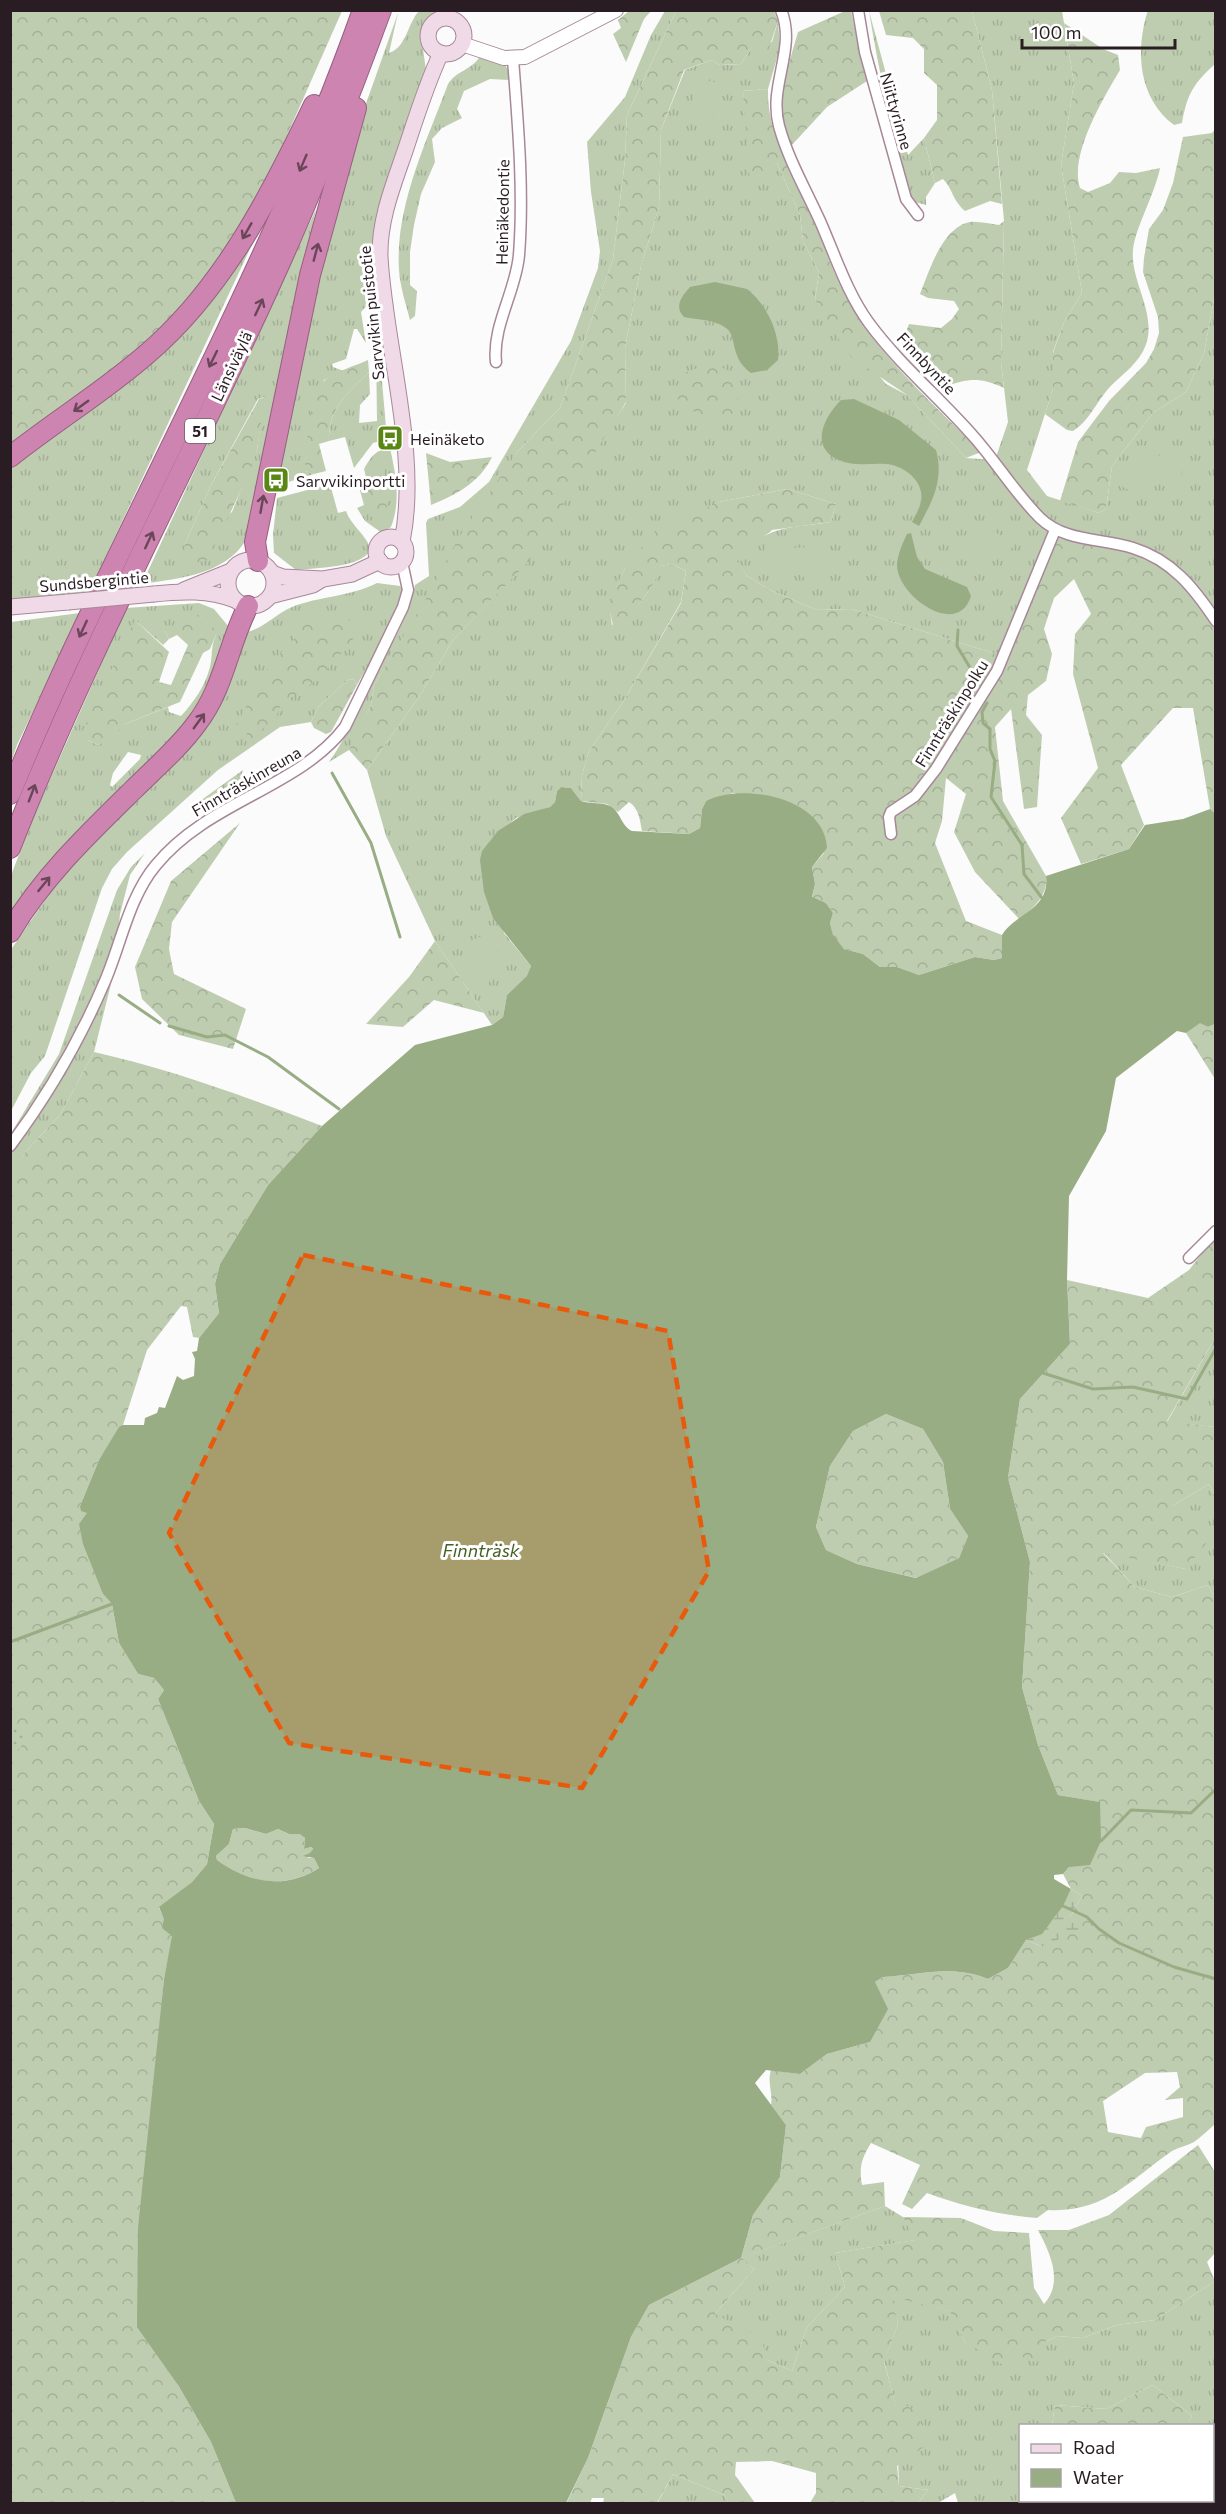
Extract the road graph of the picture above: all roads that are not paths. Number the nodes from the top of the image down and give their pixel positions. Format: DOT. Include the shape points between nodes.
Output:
graph roads {
  1 [pos="361,10"];
  2 [pos="382,10"];
  3 [pos="616,10"];
  4 [pos="781,10"];
  5 [pos="858,10"];
  6 [pos="454,15"];
  7 [pos="462,44"];
  8 [pos="441,53"];
  9 [pos="513,59"];
  10 [pos="918,215"];
  11 [pos="496,362"];
  12 [pos="10,458"];
  13 [pos="1055,530"];
  14 [pos="402,542"];
  15 [pos="380,561"];
  16 [pos="402,562"];
  17 [pos="265,567"];
  18 [pos="231,571"];
  19 [pos="323,579"];
  20 [pos="182,591"];
  21 [pos="270,596"];
  22 [pos="242,603"];
  23 [pos="10,607"];
  24 [pos="1215,621"];
  25 [pos="10,794"];
  26 [pos="891,834"];
  27 [pos="10,848"];
  28 [pos="10,932"];
  29 [pos="10,1146"];
  30 [pos="1215,1231"];
  31 [pos="1189,1258"];
  1 -- 12 [label="highway, one-way" via="290,157 240,243 202,296 150,352"];
  1 -- 25 [label="highway, Länsiväylä / 51, one-way" via="334,91 268,243 46,709"];
  17 -- 2 [label="highway, one-way" via="255,543 261,507 310,275"];
  27 -- 2 [label="highway, Länsiväylä / 51, one-way" via="63,720 279,266"];
  3 -- 9 [label="street" via="525,57"];
  4 -- 13 [label="street, Finnbyntie" via="788,33 776,91 779,126 791,161 852,293 882,339 972,434 1038,516"];
  5 -- 10 [label="street, Niittyrinne" via="865,52 906,199"];
  6 -- 7 [label="main road" via="464,33"];
  6 -- 8 [label="main road" via="431,28 431,46"];
  7 -- 8 [label="main road" via="453,52"];
  7 -- 9 [label="street"];
  8 -- 14 [label="main road, Sarvvikin puistotie" via="413,125 382,229 382,277 406,490"];
  9 -- 11 [label="street, Heinäkedontie" via="519,256 512,293 494,347"];
  13 -- 24 [label="street, Finnbyntie" via="1130,547 1160,559 1193,588"];
  13 -- 26 [label="street, Finnträskinpolku" via="997,671 915,796 891,812"];
  14 -- 15 [label="main road" via="392,537 380,542 376,554"];
  14 -- 16 [label="main road" via="406,553"];
  15 -- 16 [label="main road" via="393,567"];
  15 -- 19 [label="main road" via="352,574"];
  16 -- 29 [label="street, Finnträskinreuna" via="408,590 403,607 345,727 333,743 307,764 207,818 155,865 138,896 80,1038"];
  17 -- 18 [label="main road" via="243,561"];
  17 -- 19 [label="main road" via="283,577"];
  17 -- 21 [label="main road" via="274,585"];
  18 -- 20 [label="main road, Sundsbergintie"];
  18 -- 22 [label="main road" via="228,586"];
  19 -- 21 [label="main road"];
  20 -- 22 [label="main road, Sundsbergintie" via="216,593"];
  20 -- 23 [label="main road, Sundsbergintie, bridge"];
  21 -- 22 [label="main road" via="261,604"];
  28 -- 22 [label="highway, one-way" via="63,860 197,723 222,678"];
  30 -- 31 [label="street"];
}
